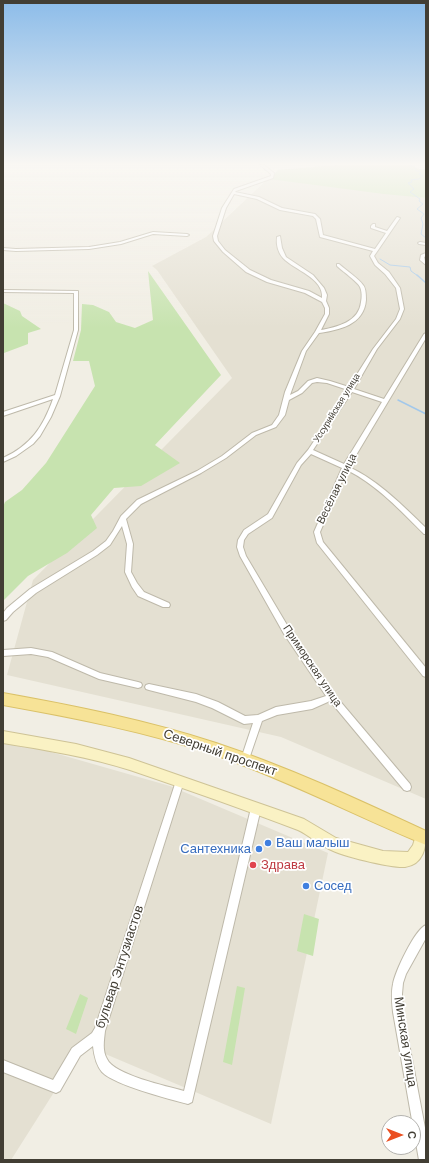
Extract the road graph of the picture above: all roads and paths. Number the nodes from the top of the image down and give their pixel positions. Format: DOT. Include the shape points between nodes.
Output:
graph roads {
  1 [pos="220,219"];
  2 [pos="318,219"];
  3 [pos="397,219"];
  4 [pos="374,225"];
  5 [pos="388,232"];
  6 [pos="187,235"];
  7 [pos="279,237"];
  8 [pos="420,243"];
  9 [pos="426,244"];
  10 [pos="3,249"];
  11 [pos="375,250"];
  12 [pos="426,254"];
  13 [pos="426,264"];
  14 [pos="338,265"];
  15 [pos="3,291"];
  16 [pos="324,302"];
  17 [pos="317,332"];
  18 [pos="426,334"];
  19 [pos="351,389"];
  20 [pos="57,396"];
  21 [pos="287,398"];
  22 [pos="386,401"];
  23 [pos="3,414"];
  24 [pos="310,451"];
  25 [pos="3,460"];
  26 [pos="346,466"];
  27 [pos="123,518"];
  28 [pos="426,532"];
  29 [pos="243,556"];
  30 [pos="166,605"];
  31 [pos="3,618"];
  32 [pos="3,653"];
  33 [pos="426,674"];
  34 [pos="138,685"];
  35 [pos="149,687"];
  36 [pos="331,697"];
  37 [pos="3,699"];
  38 [pos="260,719"];
  39 [pos="3,737"];
  40 [pos="245,759"];
  41 [pos="180,781"];
  42 [pos="407,787"];
  43 [pos="256,808"];
  44 [pos="424,838"];
  45 [pos="426,930"];
  46 [pos="100,1031"];
  47 [pos="3,1066"];
  48 [pos="426,1160"];
  1 -- 16 [label="street" via="216,241 242,267 254,275 308,292"];
  2 -- 11 [label="street" via="321,236"];
  3 -- 5 [label="street"];
  4 -- 5 [label="street" via="372,227 375,229"];
  5 -- 11 [label="street"];
  6 -- 10 [label="street" via="154,233 121,243 89,248"];
  7 -- 16 [label="street" via="281,253 316,280 324,293"];
  8 -- 9 [label="street"];
  11 -- 19 [label="street, Уссурийская улица" via="372,256 398,288 402,309 398,319 375,349"];
  12 -- 13 [label="street" via="422,256"];
  14 -- 17 [label="street" via="362,286 363,309 355,320 342,328"];
  15 -- 20 [label="street" via="76,292 76,330"];
  16 -- 17 [label="street" via="326,314"];
  17 -- 21 [label="street" via="304,351"];
  18 -- 22 [label="street, Весёлая улица"];
  19 -- 21 [label="street" via="314,380 297,394"];
  19 -- 22 [label="street"];
  19 -- 24 [label="street, Уссурийская улица"];
  20 -- 23 [label="street"];
  20 -- 25 [label="street" via="42,430 29,445"];
  21 -- 27 [label="street" via="282,415 274,426 254,434 199,472 147,498 133,507"];
  22 -- 26 [label="street, Весёлая улица"];
  24 -- 26 [label="street"];
  24 -- 29 [label="street, Уссурийская улица" via="299,464 270,516 246,532 240,547"];
  26 -- 28 [label="street" via="377,485"];
  26 -- 33 [label="street, Весёлая улица" via="317,532 320,543"];
  27 -- 30 [label="street" via="130,544 128,572 134,585 141,594"];
  27 -- 31 [label="street" via="108,543 33,591"];
  29 -- 36 [label="street, Приморская улица" via="287,632"];
  32 -- 34 [label="street" via="31,651 49,654 99,676"];
  35 -- 38 [label="street" via="196,698 244,720"];
  36 -- 38 [label="street" via="312,705 276,711"];
  36 -- 42 [label="street, Приморская улица"];
  37 -- 40 [label="main road, Северный проспект" via="129,724"];
  38 -- 40 [label="street"];
  39 -- 41 [label="street" via="76,750"];
  40 -- 44 [label="main road, Северный проспект" via="352,804"];
  41 -- 43 [label="street"];
  41 -- 46 [label="street, бульвар Энтузиастов"];
  43 -- 44 [label="street" via="304,826 332,844 383,858 412,858"];
  43 -- 46 [label="street" via="188,1098 108,1071 98,1048"];
  45 -- 48 [label="street, Минская улица" via="419,938 398,983 397,995"];
  46 -- 47 [label="street, бульвар Энтузиастов" via="76,1052 56,1087"];
}
